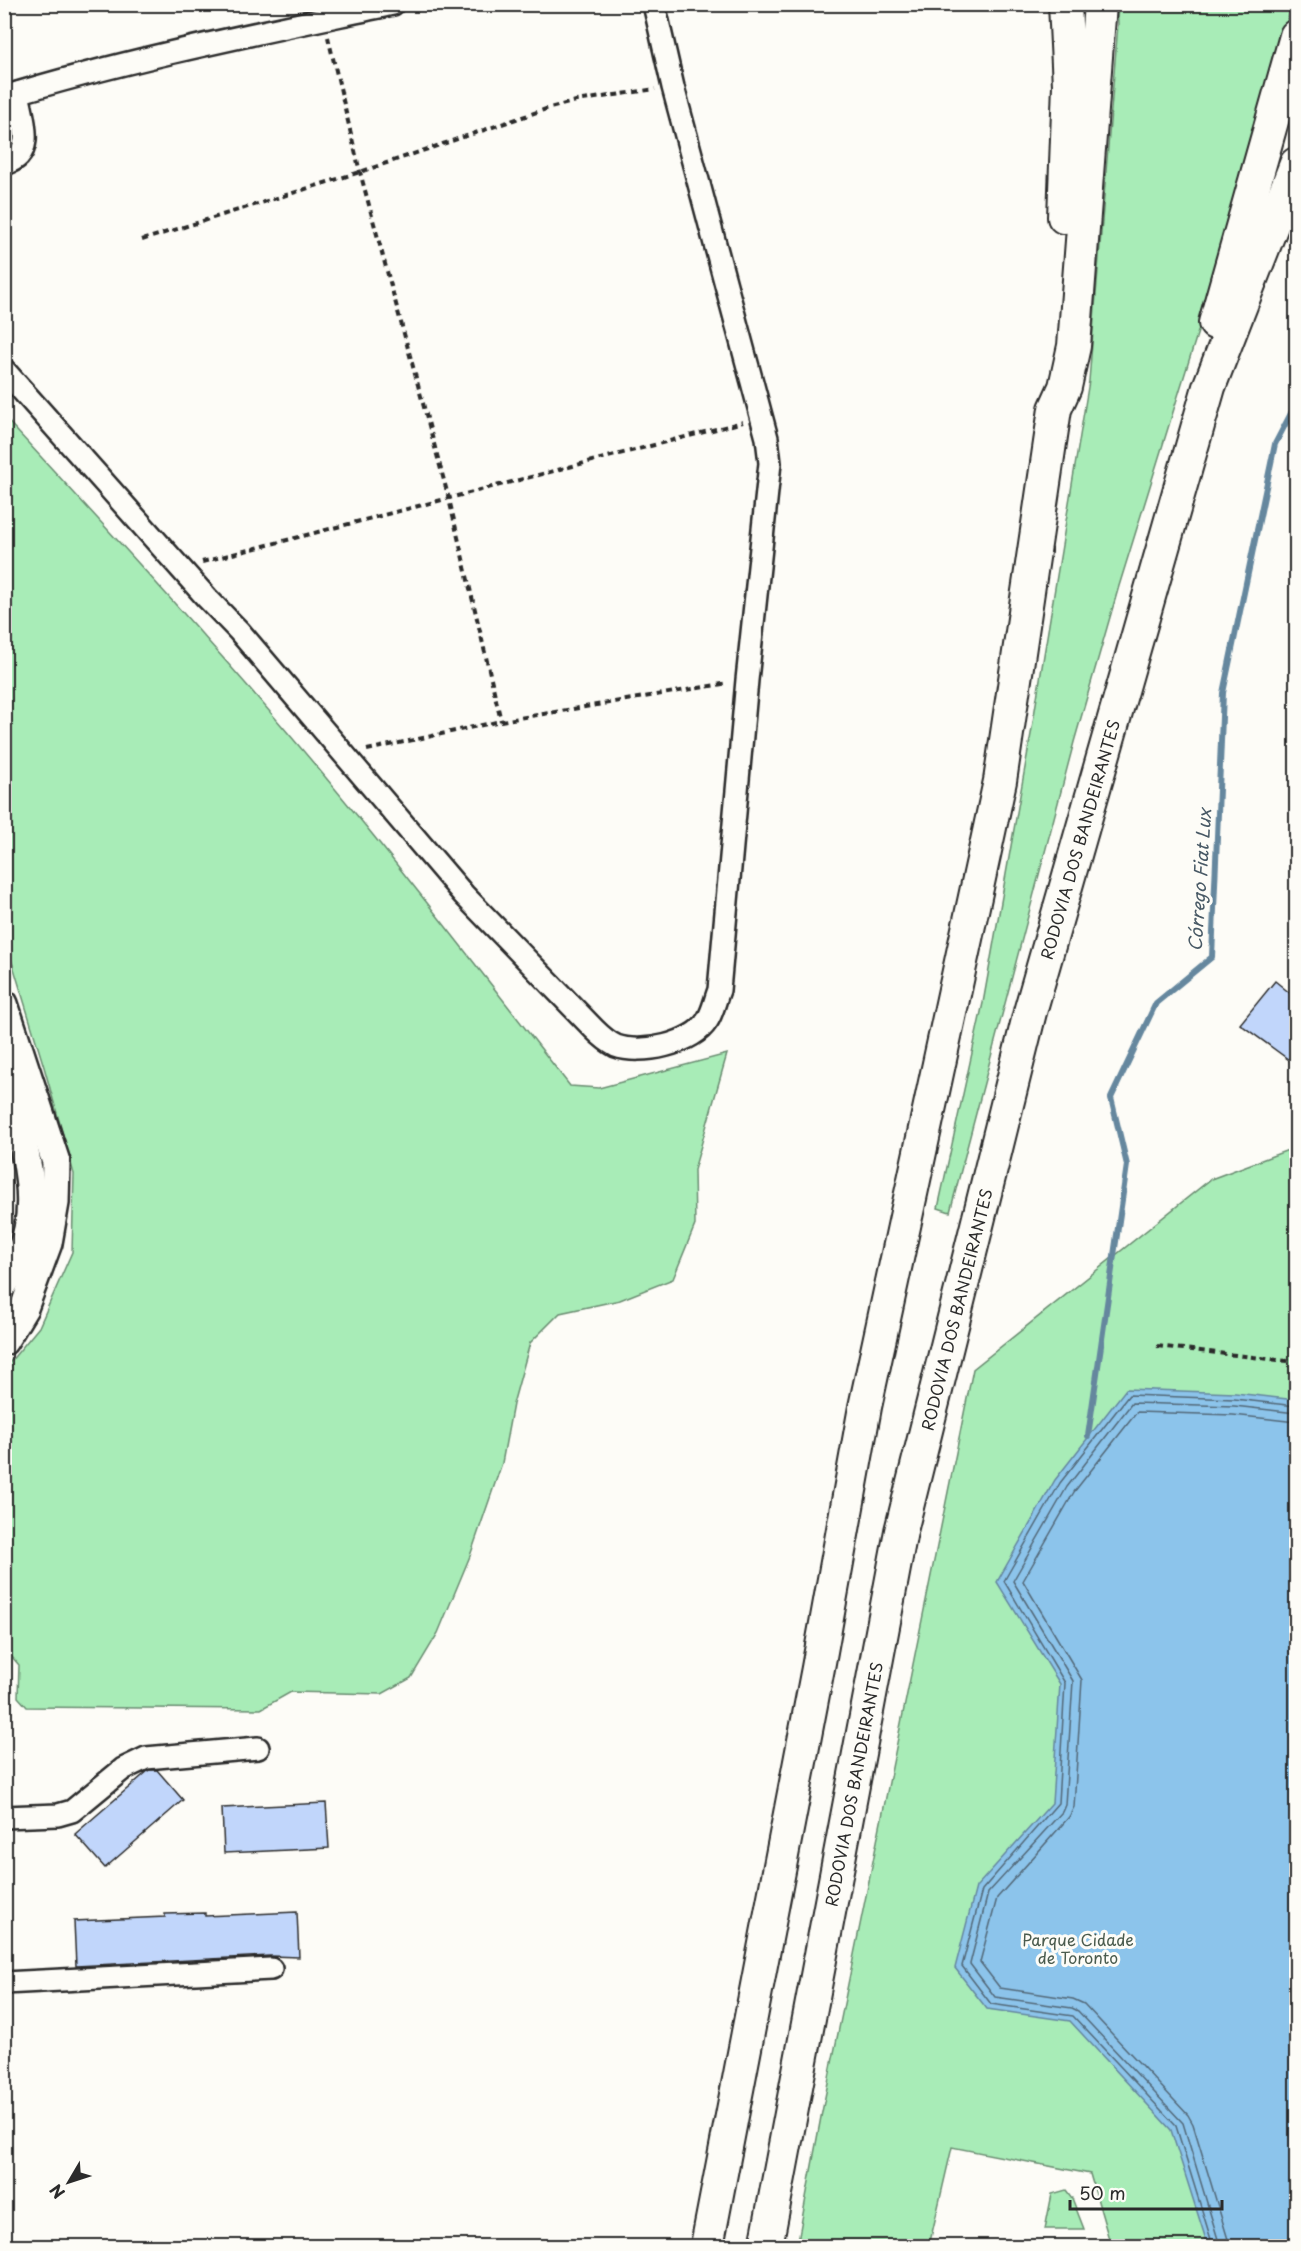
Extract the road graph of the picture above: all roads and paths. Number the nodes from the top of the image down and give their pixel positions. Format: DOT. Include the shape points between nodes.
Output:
graph roads {
  1 [pos="393,4"];
  2 [pos="654,4"];
  3 [pos="1065,4"];
  4 [pos="1100,4"];
  5 [pos="324,21"];
  6 [pos="1296,36"];
  7 [pos="673,87"];
  8 [pos="11,95"];
  9 [pos="4,164"];
  10 [pos="1296,164"];
  11 [pos="360,172"];
  12 [pos="141,240"];
  13 [pos="4,370"];
  14 [pos="1209,387"];
  15 [pos="1055,409"];
  16 [pos="761,417"];
  17 [pos="449,499"];
  18 [pos="181,567"];
  19 [pos="747,680"];
  20 [pos="501,721"];
  21 [pos="346,755"];
  22 [pos="4,1004"];
  23 [pos="4,1079"];
  24 [pos="8,1102"];
  25 [pos="4,1284"];
  26 [pos="4,1341"];
  27 [pos="1157,1346"];
  28 [pos="1296,1362"];
  29 [pos="258,1748"];
  30 [pos="4,1817"];
  31 [pos="271,1969"];
  32 [pos="4,1983"];
  33 [pos="707,2247"];
  34 [pos="766,2247"];
  1 -- 5 [label="lane"];
  2 -- 7 [label="lane"];
  3 -- 15 [label="highway" via="1069,86 1064,218 1051,378"];
  4 -- 15 [label="highway" via="1074,346 1065,387"];
  5 -- 8 [label="lane" via="201,45"];
  5 -- 11 [label="path"];
  6 -- 14 [label="highway" via="1215,324 1209,354"];
  7 -- 11 [label="path" via="546,109"];
  7 -- 16 [label="lane"];
  8 -- 9 [label="lane" via="26,144 18,158"];
  10 -- 14 [label="highway"];
  11 -- 12 [label="path"];
  11 -- 17 [label="path"];
  13 -- 18 [label="lane"];
  14 -- 34 [label="highway, RODOVIA DOS BANDEIRANTES" via="1030,1012 901,1532"];
  15 -- 33 [label="highway" via="1000,781 865,1407"];
  16 -- 17 [label="path"];
  16 -- 19 [label="lane" via="770,463"];
  17 -- 18 [label="path"];
  17 -- 20 [label="path"];
  18 -- 21 [label="lane"];
  19 -- 20 [label="path"];
  19 -- 21 [label="lane" via="719,990 708,1020 691,1036 675,1043 636,1050 606,1040 464,895"];
  20 -- 21 [label="path"];
  22 -- 26 [label="main road" via="56,1162 55,1203 48,1243 24,1308"];
  23 -- 24 [label="main road"];
  24 -- 25 [label="main road" via="25,1155 30,1198 28,1229"];
  27 -- 28 [label="path"];
  29 -- 30 [label="lane" via="146,1758 123,1769 72,1811"];
  31 -- 32 [label="lane"];
}
